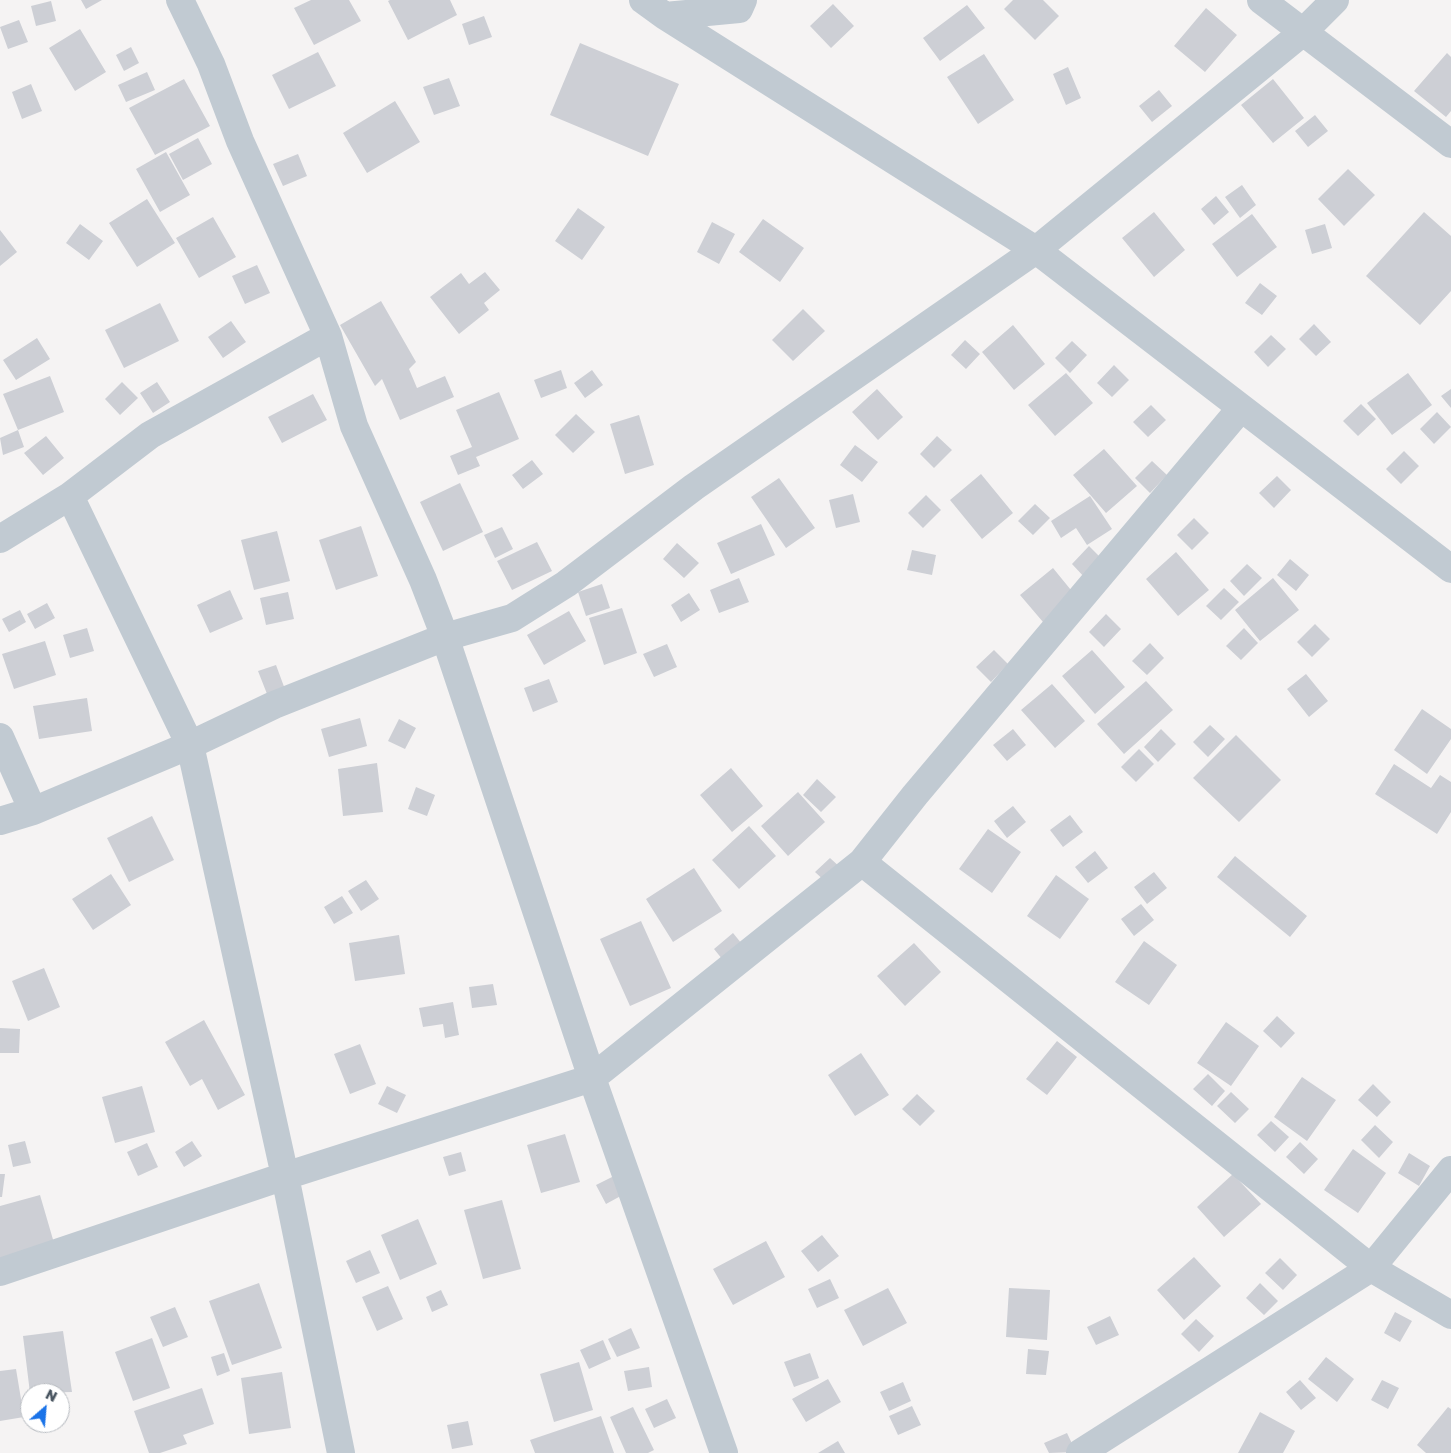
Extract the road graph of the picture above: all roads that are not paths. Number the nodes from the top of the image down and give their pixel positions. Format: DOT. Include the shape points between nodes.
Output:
graph roads {
  1 [pos="180,0"];
  2 [pos="643,0"];
  3 [pos="743,0"];
  4 [pos="1261,0"];
  5 [pos="1335,0"];
  6 [pos="665,16"];
  7 [pos="1302,33"];
  8 [pos="1451,144"];
  9 [pos="1036,250"];
  10 [pos="328,336"];
  11 [pos="1241,408"];
  12 [pos="70,496"];
  13 [pos="0,539"];
  14 [pos="1451,569"];
  15 [pos="445,637"];
  16 [pos="0,737"];
  17 [pos="190,745"];
  18 [pos="33,811"];
  19 [pos="0,821"];
  20 [pos="862,862"];
  21 [pos="592,1078"];
  22 [pos="1451,1170"];
  23 [pos="284,1176"];
  24 [pos="1371,1268"];
  25 [pos="0,1272"];
  26 [pos="1451,1315"];
  27 [pos="341,1453"];
  28 [pos="724,1453"];
  29 [pos="1080,1453"];
  1 -- 10 [label="street" via="211,64 240,141"];
  2 -- 6 [label="street"];
  3 -- 6 [label="street" via="739,9"];
  4 -- 7 [label="street"];
  5 -- 7 [label="street"];
  6 -- 9 [label="street"];
  7 -- 8 [label="street"];
  7 -- 9 [label="street"];
  9 -- 11 [label="street"];
  9 -- 15 [label="street" via="694,487 566,584 512,618"];
  10 -- 12 [label="street" via="150,435"];
  10 -- 15 [label="street" via="354,426"];
  11 -- 14 [label="street"];
  11 -- 20 [label="street"];
  12 -- 13 [label="street"];
  12 -- 17 [label="street"];
  15 -- 17 [label="street" via="274,705"];
  15 -- 21 [label="street"];
  16 -- 18 [label="street"];
  17 -- 18 [label="street"];
  17 -- 23 [label="street"];
  18 -- 19 [label="street"];
  20 -- 21 [label="street"];
  20 -- 24 [label="street"];
  21 -- 23 [label="street"];
  21 -- 28 [label="street"];
  22 -- 24 [label="street"];
  23 -- 25 [label="street"];
  23 -- 27 [label="street"];
  24 -- 26 [label="street"];
  24 -- 29 [label="street"];
}
